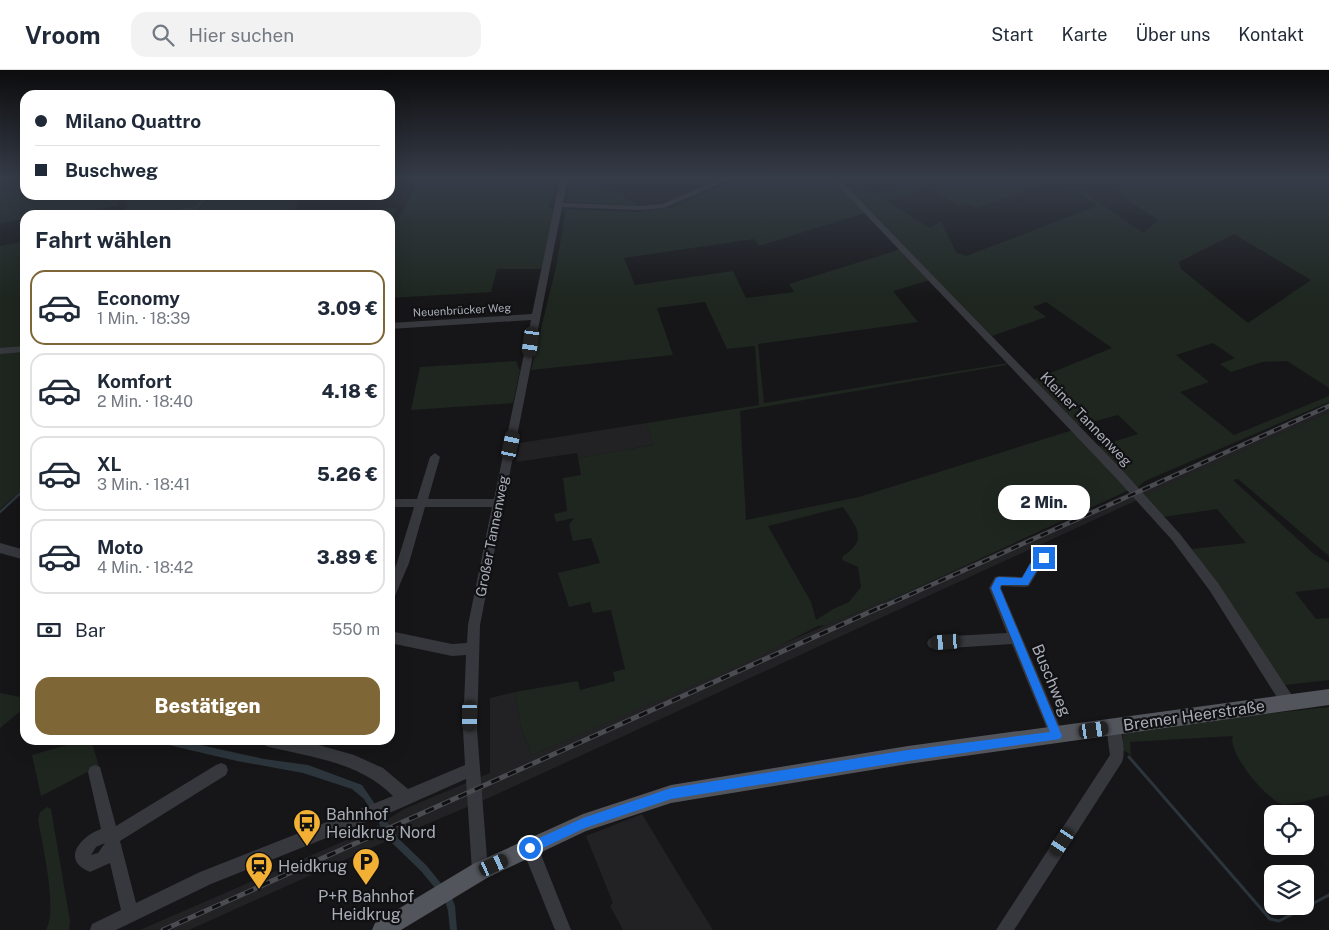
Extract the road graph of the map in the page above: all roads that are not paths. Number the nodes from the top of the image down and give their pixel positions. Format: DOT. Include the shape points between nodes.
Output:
graph roads {
  1 [pos="555,219"];
  2 [pos="874,219"];
  3 [pos="536,317"];
  4 [pos="395,326"];
  5 [pos="20,349"];
  6 [pos="0,351"];
  7 [pos="435,457"];
  8 [pos="422,502"];
  9 [pos="498,502"];
  10 [pos="395,503"];
  11 [pos="0,548"];
  12 [pos="20,554"];
  13 [pos="1044,558"];
  14 [pos="395,582"];
  15 [pos="395,638"];
  16 [pos="1015,638"];
  17 [pos="934,643"];
  18 [pos="472,649"];
  19 [pos="1329,697"];
  20 [pos="1288,702"];
  21 [pos="1113,727"];
  22 [pos="1057,736"];
  23 [pos="291,745"];
  24 [pos="472,769"];
  25 [pos="221,770"];
  26 [pos="95,772"];
  27 [pos="400,800"];
  28 [pos="111,840"];
  29 [pos="530,848"];
  30 [pos="480,871"];
  31 [pos="130,914"];
  32 [pos="98,930"];
  33 [pos="382,930"];
  34 [pos="563,930"];
  35 [pos="1004,930"];
  1 -- 3 [label="street, Großer Tannenweg"];
  2 -- 20 [label="street, Kleiner Tannenweg" via="1176,537 1214,587"];
  3 -- 4 [label="street, Neuenbrücker Weg"];
  3 -- 9 [label="street, Großer Tannenweg"];
  5 -- 6 [label="street"];
  7 -- 8 [label="street"];
  8 -- 9 [label="street"];
  8 -- 10 [label="street"];
  8 -- 14 [label="street"];
  9 -- 18 [label="street, Großer Tannenweg"];
  11 -- 12 [label="street"];
  13 -- 16 [label="street, Buschweg" via="1025,582 999,581 995,588"];
  15 -- 18 [label="street" via="452,650"];
  16 -- 17 [label="street, Buschweg"];
  16 -- 22 [label="street, Buschweg"];
  18 -- 24 [label="street, Großer Tannenweg"];
  19 -- 20 [label="main road, Bremer Heerstraße"];
  20 -- 21 [label="main road, Bremer Heerstraße"];
  21 -- 22 [label="main road, Bremer Heerstraße"];
  21 -- 35 [label="street" via="1117,757"];
  22 -- 29 [label="main road, Bremer Heerstraße" via="908,755 671,794 583,823"];
  23 -- 27 [label="street" via="364,766 379,774"];
  24 -- 27 [label="street"];
  24 -- 30 [label="street, Großer Tannenweg"];
  25 -- 28 [label="street"];
  26 -- 28 [label="street"];
  27 -- 31 [label="street" via="206,878"];
  28 -- 31 [label="street"];
  29 -- 30 [label="main road, Bremer Heerstraße"];
  29 -- 34 [label="street"];
  30 -- 33 [label="main road, Bremer Heerstraße"];
  31 -- 32 [label="street"];
}
